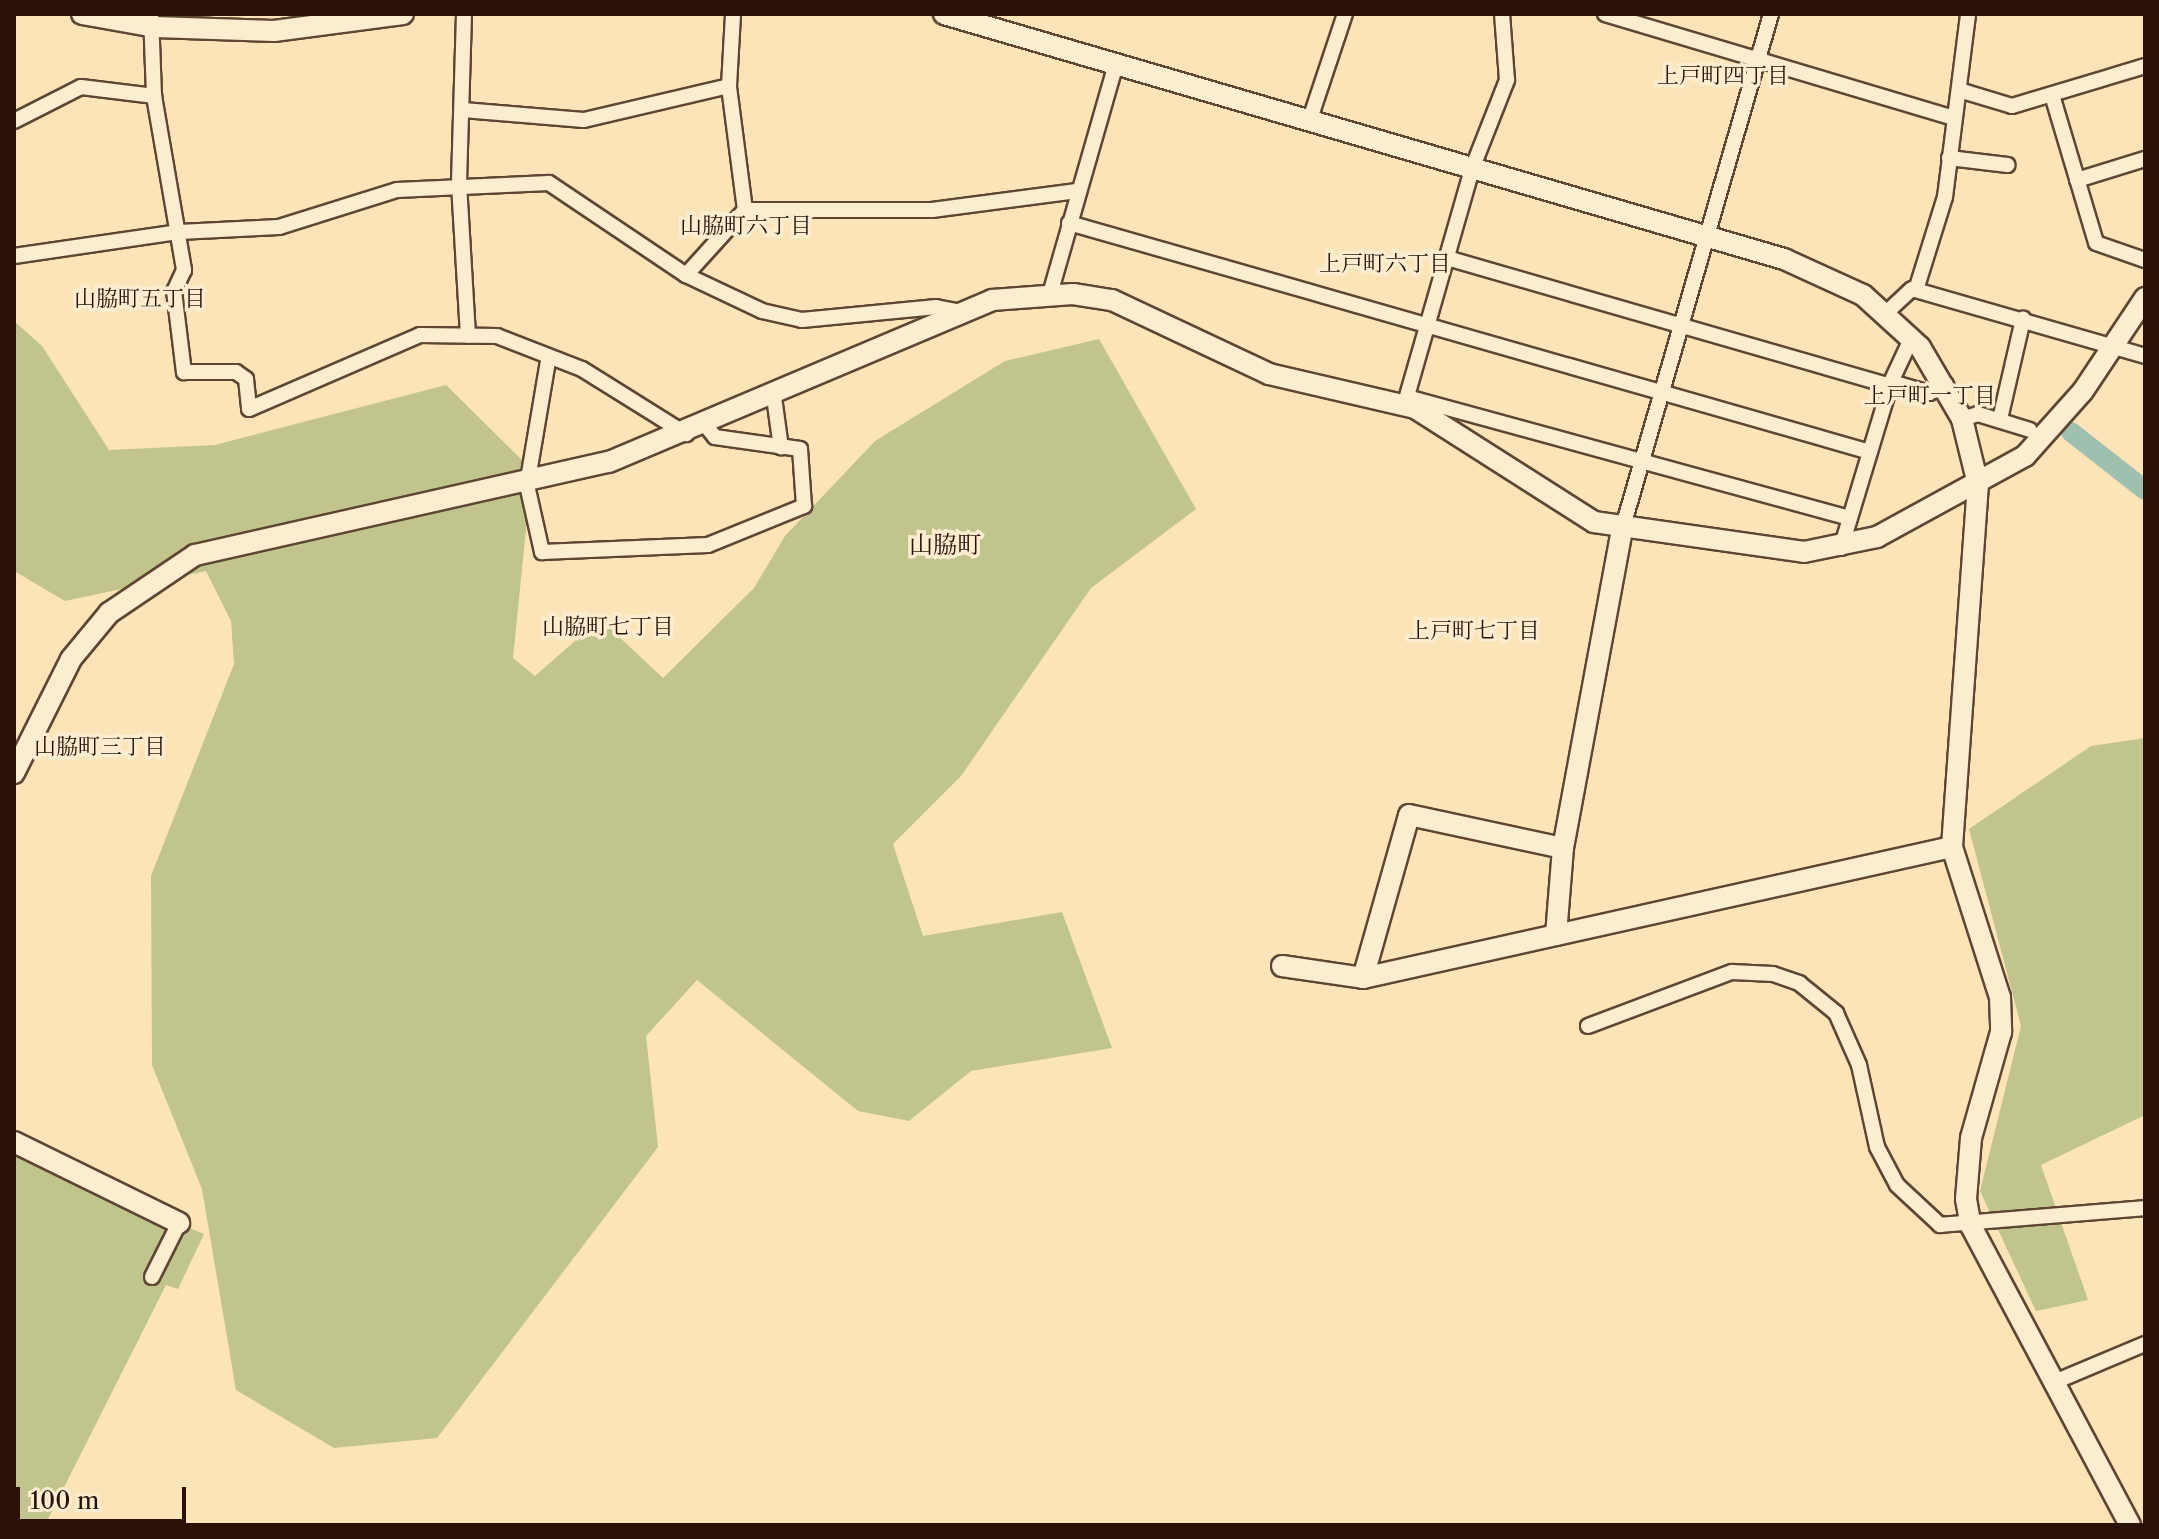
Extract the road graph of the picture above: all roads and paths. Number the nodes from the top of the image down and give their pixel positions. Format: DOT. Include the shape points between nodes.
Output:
graph roads {
  1 [pos="82,14"];
  2 [pos="403,14"];
  3 [pos="464,14"];
  4 [pos="733,14"];
  5 [pos="944,14"];
  6 [pos="1345,14"];
  7 [pos="1502,14"];
  8 [pos="1605,14"];
  9 [pos="1771,14"];
  10 [pos="1968,14"];
  11 [pos="992,20"];
  12 [pos="153,21"];
  13 [pos="317,21"];
  14 [pos="278,23"];
  15 [pos="1757,57"];
  16 [pos="2145,66"];
  17 [pos="1115,67"];
  18 [pos="729,86"];
  19 [pos="1959,90"];
  20 [pos="2052,95"];
  21 [pos="154,96"];
  22 [pos="463,110"];
  23 [pos="1954,118"];
  24 [pos="14,121"];
  25 [pos="1309,122"];
  26 [pos="1949,158"];
  27 [pos="2145,159"];
  28 [pos="2008,165"];
  29 [pos="1472,169"];
  30 [pos="2077,180"];
  31 [pos="459,184"];
  32 [pos="1077,191"];
  33 [pos="745,210"];
  34 [pos="1069,223"];
  35 [pos="179,232"];
  36 [pos="1705,236"];
  37 [pos="14,256"];
  38 [pos="1447,258"];
  39 [pos="2145,260"];
  40 [pos="686,275"];
  41 [pos="1916,290"];
  42 [pos="1050,294"];
  43 [pos="2145,298"];
  44 [pos="961,312"];
  45 [pos="1886,313"];
  46 [pos="2023,319"];
  47 [pos="1680,325"];
  48 [pos="1427,326"];
  49 [pos="468,336"];
  50 [pos="1912,337"];
  51 [pos="2109,345"];
  52 [pos="2145,356"];
  53 [pos="548,361"];
  54 [pos="1890,384"];
  55 [pos="1946,384"];
  56 [pos="1660,393"];
  57 [pos="774,397"];
  58 [pos="1406,400"];
  59 [pos="1962,419"];
  60 [pos="2000,419"];
  61 [pos="706,426"];
  62 [pos="2030,430"];
  63 [pos="686,434"];
  64 [pos="781,448"];
  65 [pos="1870,452"];
  66 [pos="1641,461"];
  67 [pos="1978,484"];
  68 [pos="527,485"];
  69 [pos="1850,518"];
  70 [pos="1622,530"];
  71 [pos="1841,549"];
  72 [pos="14,773"];
  73 [pos="1952,847"];
  74 [pos="1563,848"];
  75 [pos="1556,935"];
  76 [pos="1282,966"];
  77 [pos="1363,978"];
  78 [pos="1588,1026"];
  79 [pos="14,1142"];
  80 [pos="2145,1208"];
  81 [pos="179,1223"];
  82 [pos="1971,1226"];
  83 [pos="152,1277"];
  84 [pos="2145,1344"];
  85 [pos="2052,1383"];
  86 [pos="2130,1525"];
  1 -- 12 [label="street"];
  2 -- 13 [label="street"];
  3 -- 22 [label="street"];
  4 -- 18 [label="street"];
  5 -- 11 [label="street"];
  6 -- 25 [label="street"];
  7 -- 29 [label="street" via="1507,80"];
  8 -- 15 [label="street"];
  9 -- 15 [label="street"];
  10 -- 19 [label="street"];
  11 -- 17 [label="street"];
  12 -- 14 [label="street"];
  12 -- 21 [label="street"];
  13 -- 14 [label="street"];
  15 -- 23 [label="street"];
  15 -- 36 [label="street"];
  16 -- 20 [label="street"];
  17 -- 25 [label="street"];
  17 -- 32 [label="street"];
  18 -- 22 [label="street" via="584,120"];
  18 -- 33 [label="street"];
  19 -- 20 [label="street" via="2012,106"];
  19 -- 23 [label="street"];
  20 -- 30 [label="street"];
  21 -- 24 [label="street" via="81,87"];
  21 -- 35 [label="street"];
  22 -- 31 [label="street"];
  23 -- 26 [label="street"];
  25 -- 29 [label="street"];
  26 -- 28 [label="street"];
  26 -- 41 [label="street"];
  27 -- 30 [label="street"];
  29 -- 36 [label="street"];
  29 -- 38 [label="street"];
  30 -- 39 [label="street" via="2096,243"];
  31 -- 35 [label="street" via="397,190 279,227"];
  31 -- 40 [label="street" via="549,183"];
  31 -- 49 [label="street"];
  32 -- 33 [label="street" via="932,210"];
  32 -- 34 [label="street"];
  33 -- 40 [label="street"];
  34 -- 42 [label="street"];
  34 -- 48 [label="street"];
  35 -- 37 [label="street"];
  35 -- 49 [label="street" via="184,270 174,291 184,372 236,372 246,379 249,409 420,335"];
  36 -- 45 [label="street" via="1825,275"];
  36 -- 47 [label="street"];
  38 -- 47 [label="street"];
  38 -- 48 [label="street"];
  40 -- 44 [label="street" via="732,300 802,320 936,307"];
  41 -- 45 [label="street"];
  41 -- 46 [label="street"];
  42 -- 44 [label="street"];
  42 -- 58 [label="street" via="1112,300 1269,374"];
  43 -- 51 [label="street"];
  44 -- 57 [label="street"];
  45 -- 50 [label="street"];
  46 -- 51 [label="street"];
  46 -- 60 [label="street"];
  47 -- 54 [label="street"];
  47 -- 56 [label="street"];
  48 -- 56 [label="street"];
  48 -- 58 [label="street"];
  49 -- 53 [label="street" via="497,336"];
  50 -- 54 [label="street"];
  50 -- 55 [label="street"];
  51 -- 52 [label="street"];
  51 -- 67 [label="street" via="2052,430"];
  53 -- 63 [label="street" via="593,374 651,419"];
  53 -- 68 [label="street"];
  54 -- 55 [label="street" via="1929,393"];
  54 -- 65 [label="street"];
  55 -- 59 [label="street"];
  56 -- 65 [label="street"];
  56 -- 66 [label="street"];
  57 -- 61 [label="street"];
  57 -- 64 [label="street"];
  58 -- 66 [label="street"];
  58 -- 70 [label="street" via="1569,510"];
  59 -- 60 [label="street"];
  59 -- 67 [label="street"];
  60 -- 62 [label="street"];
  61 -- 63 [label="street"];
  61 -- 64 [label="street" via="715,437"];
  63 -- 68 [label="street"];
  64 -- 68 [label="street" via="800,449 804,506 708,545 542,552"];
  65 -- 69 [label="street"];
  66 -- 69 [label="street"];
  66 -- 70 [label="street"];
  67 -- 71 [label="street"];
  67 -- 73 [label="street"];
  68 -- 72 [label="street" via="277,530 195,555 109,613 71,659"];
  69 -- 71 [label="street"];
  70 -- 71 [label="street" via="1788,552"];
  70 -- 74 [label="street"];
  73 -- 75 [label="street"];
  73 -- 82 [label="street" via="2000,997 1998,1045 1966,1172"];
  74 -- 75 [label="street"];
  74 -- 77 [label="street" via="1409,815"];
  75 -- 77 [label="street"];
  76 -- 77 [label="street"];
  78 -- 82 [label="street" via="1732,972 1799,983 1846,1027 1877,1147 1897,1185 1940,1225"];
  79 -- 81 [label="street"];
  80 -- 82 [label="street"];
  81 -- 83 [label="street"];
  82 -- 85 [label="street"];
  84 -- 85 [label="street"];
  85 -- 86 [label="street"];
}
